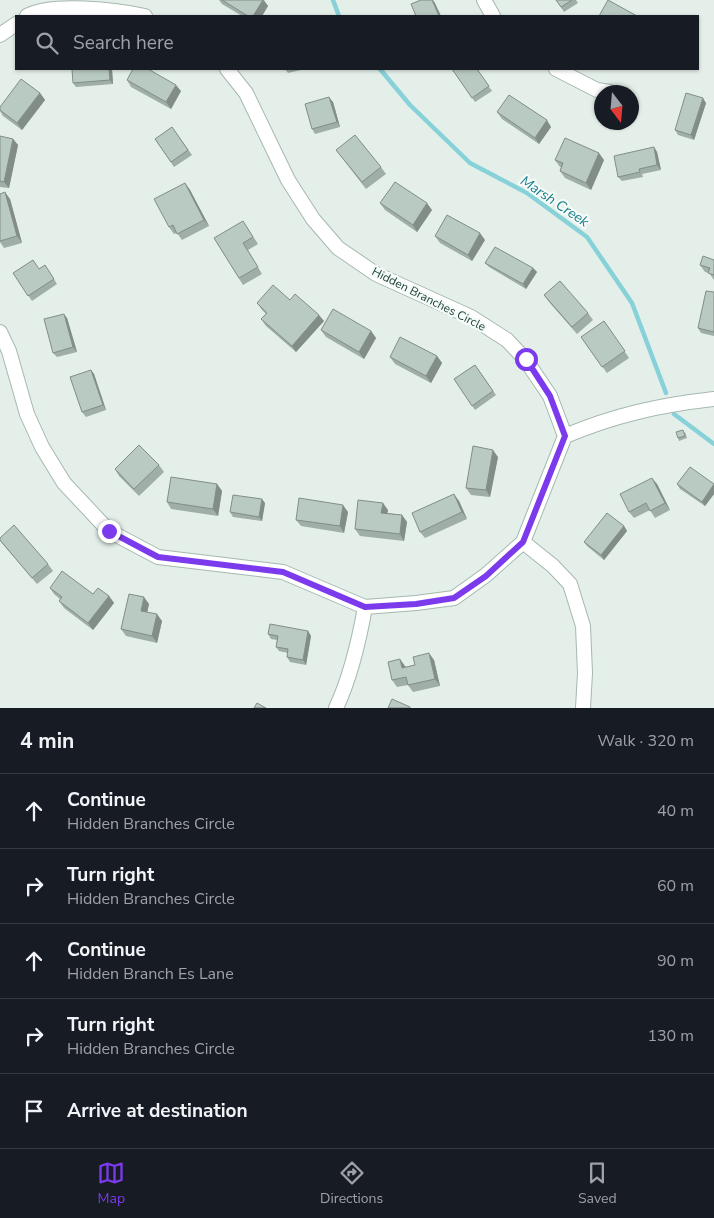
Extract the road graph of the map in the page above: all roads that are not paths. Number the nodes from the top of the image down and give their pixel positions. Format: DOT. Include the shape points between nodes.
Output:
graph roads {
  1 [pos="484,0"];
  2 [pos="32,15"];
  3 [pos="140,15"];
  4 [pos="492,15"];
  5 [pos="15,25"];
  6 [pos="0,35"];
  7 [pos="228,70"];
  8 [pos="558,70"];
  9 [pos="594,88"];
  10 [pos="0,332"];
  11 [pos="714,399"];
  12 [pos="565,436"];
  13 [pos="523,542"];
  14 [pos="365,607"];
  15 [pos="336,708"];
  16 [pos="583,708"];
  1 -- 4 [label="street"];
  2 -- 3 [label="street" via="67,8 115,10"];
  5 -- 6 [label="street"];
  7 -- 12 [label="street, Hidden Branches Circle" via="246,93 288,180 313,219 338,248 376,274 471,317 507,340 526,359 550,396"];
  8 -- 9 [label="street"];
  10 -- 14 [label="street" via="9,351 27,414 42,447 64,482 109,531 158,557 283,572"];
  11 -- 12 [label="street" via="662,405 601,421"];
  12 -- 13 [label="street"];
  13 -- 14 [label="street" via="486,576 454,598"];
  13 -- 16 [label="street" via="570,584 583,626"];
  14 -- 15 [label="street" via="344,692"];
}
